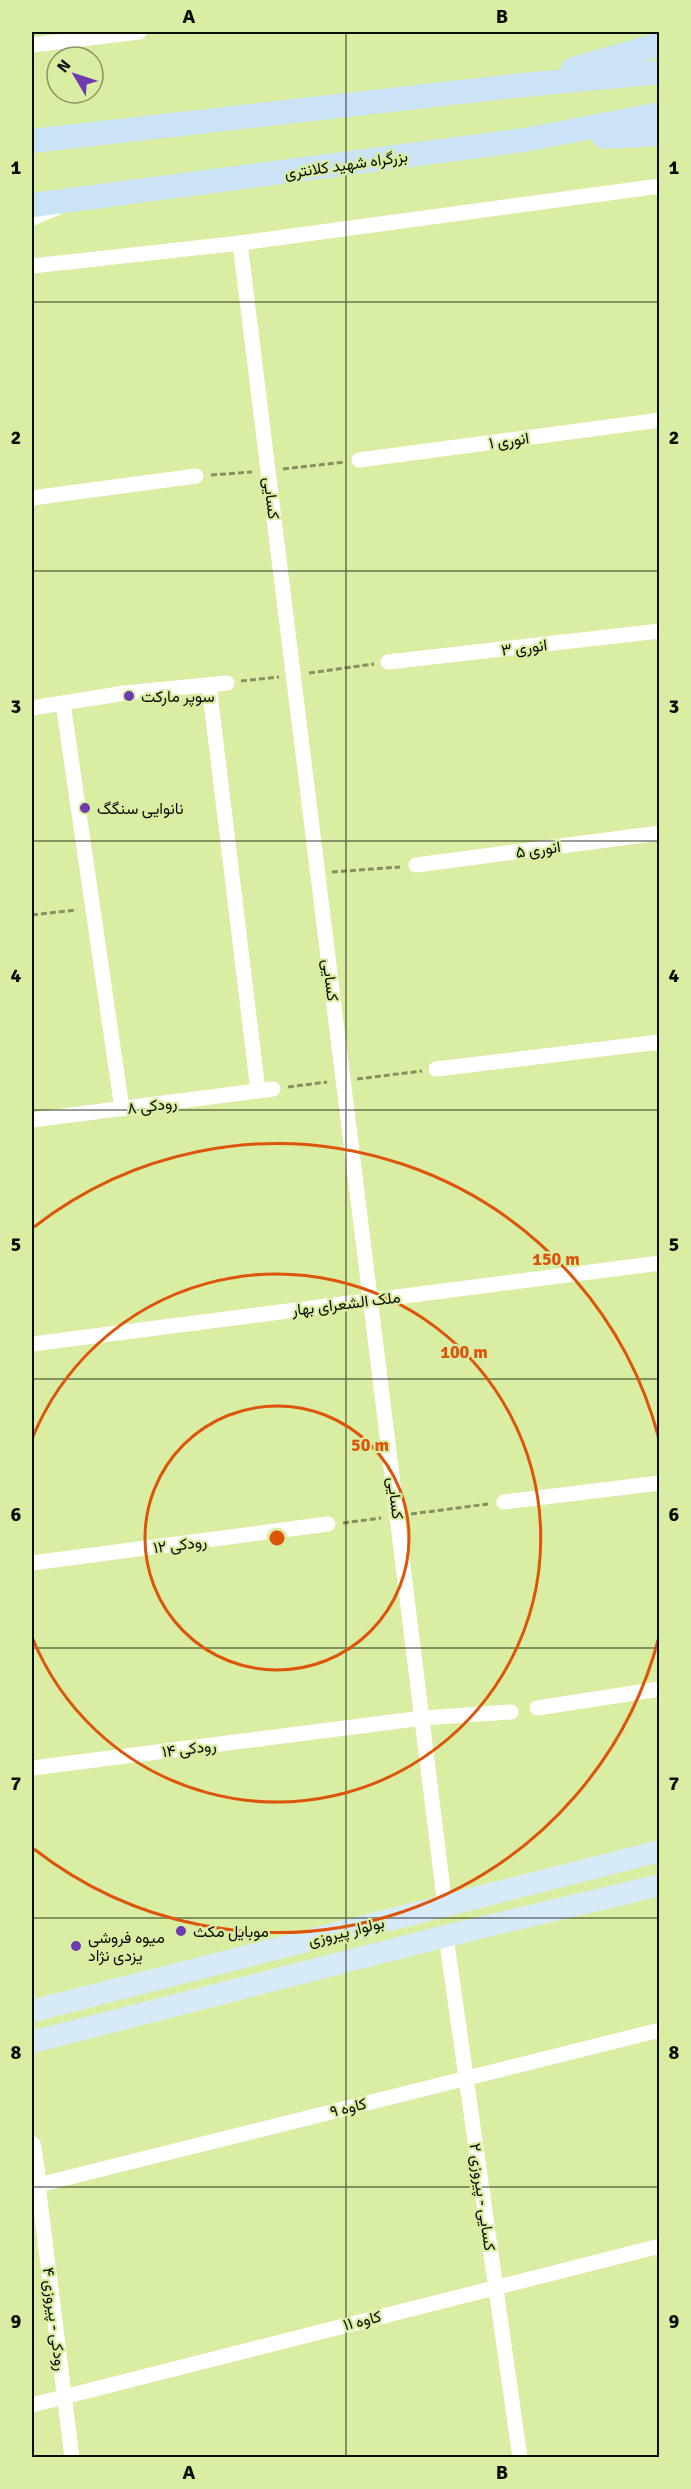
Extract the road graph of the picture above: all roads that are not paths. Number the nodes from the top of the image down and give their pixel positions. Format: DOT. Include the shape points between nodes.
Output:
graph roads {
  1 [pos="139,32"];
  2 [pos="660,44"];
  3 [pos="32,45"];
  4 [pos="660,72"];
  5 [pos="513,86"];
  6 [pos="660,114"];
  7 [pos="660,134"];
  8 [pos="524,140"];
  9 [pos="32,141"];
  10 [pos="660,186"];
  11 [pos="92,197"];
  12 [pos="32,205"];
  13 [pos="32,222"];
  14 [pos="240,243"];
  15 [pos="32,266"];
  16 [pos="660,420"];
  17 [pos="359,460"];
  18 [pos="196,477"];
  19 [pos="32,498"];
  20 [pos="660,631"];
  21 [pos="388,662"];
  22 [pos="227,683"];
  23 [pos="209,685"];
  24 [pos="63,703"];
  25 [pos="32,708"];
  26 [pos="660,833"];
  27 [pos="416,865"];
  28 [pos="660,1042"];
  29 [pos="436,1070"];
  30 [pos="122,1109"];
  31 [pos="32,1120"];
  32 [pos="660,1263"];
  33 [pos="371,1300"];
  34 [pos="32,1344"];
  35 [pos="660,1483"];
  36 [pos="504,1502"];
  37 [pos="328,1524"];
  38 [pos="32,1563"];
  39 [pos="660,1689"];
  40 [pos="537,1708"];
  41 [pos="510,1712"];
  42 [pos="423,1718"];
  43 [pos="32,1768"];
  44 [pos="660,1851"];
  45 [pos="660,1885"];
  46 [pos="445,1906"];
  47 [pos="446,1936"];
  48 [pos="32,2011"];
  49 [pos="660,2030"];
  50 [pos="32,2042"];
  51 [pos="466,2077"];
  52 [pos="32,2145"];
  53 [pos="35,2186"];
  54 [pos="660,2246"];
  55 [pos="496,2286"];
  56 [pos="64,2395"];
  57 [pos="32,2405"];
  58 [pos="72,2457"];
  59 [pos="520,2457"];
  1 -- 3 [label="street"];
  2 -- 5 [label="highway"];
  4 -- 5 [label="highway"];
  5 -- 9 [label="highway"];
  6 -- 8 [label="highway, بزرگراه شهید کلانتری"];
  7 -- 8 [label="highway"];
  8 -- 11 [label="highway, بزرگراه شهید کلانتری"];
  10 -- 14 [label="street"];
  11 -- 12 [label="highway, بزرگراه شهید کلانتری"];
  11 -- 13 [label="lane"];
  14 -- 15 [label="street"];
  14 -- 33 [label="street, کسایی"];
  16 -- 17 [label="street, انوری ۱"];
  18 -- 19 [label="street"];
  20 -- 21 [label="street, انوری ۳"];
  22 -- 23 [label="street"];
  23 -- 24 [label="street"];
  23 -- 30 [label="street, رودکی ۸" via="266,1090"];
  24 -- 25 [label="street"];
  24 -- 30 [label="street"];
  26 -- 27 [label="street, انوری ۵"];
  28 -- 29 [label="street"];
  30 -- 31 [label="street, رودکی ۸"];
  32 -- 33 [label="street, ملک الشعرای بهار"];
  33 -- 34 [label="street, ملک الشعرای بهار"];
  33 -- 42 [label="street, کسایی"];
  35 -- 36 [label="street"];
  37 -- 38 [label="street, رودکی ۱۲"];
  39 -- 40 [label="street"];
  41 -- 42 [label="street, رودکی ۱۴"];
  42 -- 43 [label="street, رودکی ۱۴"];
  42 -- 46 [label="street, کسایی"];
  44 -- 46 [label="main road, بولوار پیروزی"];
  45 -- 47 [label="main road, بولوار پیروزی"];
  46 -- 48 [label="main road, بولوار پیروزی"];
  47 -- 50 [label="main road, بولوار پیروزی"];
  47 -- 51 [label="street, کسایی - پیروزی ۲"];
  49 -- 51 [label="street, کاوه ۹"];
  51 -- 53 [label="street, کاوه ۹"];
  51 -- 55 [label="street, کسایی - پیروزی ۲"];
  52 -- 53 [label="street, رودکی - پیروزی ۴"];
  53 -- 56 [label="street, رودکی - پیروزی ۴"];
  54 -- 55 [label="street, کاوه ۱۱"];
  55 -- 56 [label="street, کاوه ۱۱"];
  55 -- 59 [label="street, کسایی - پیروزی ۲"];
  56 -- 57 [label="street, کاوه ۱۱"];
  56 -- 58 [label="street, رودکی - پیروزی ۴"];
}
